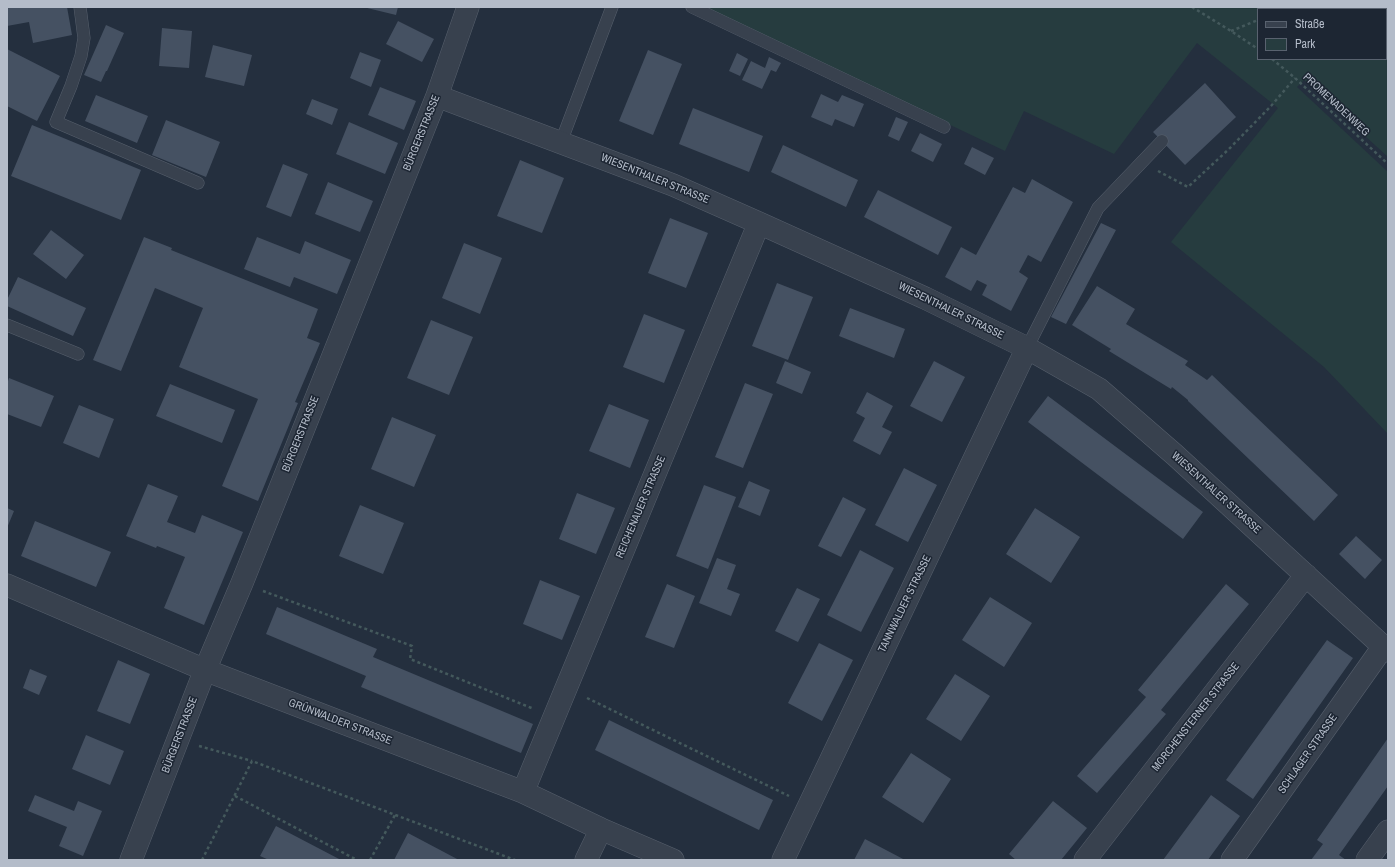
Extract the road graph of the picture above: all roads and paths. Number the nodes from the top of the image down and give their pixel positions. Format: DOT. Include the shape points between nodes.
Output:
graph roads {
  1 [pos="80,7"];
  2 [pos="468,7"];
  3 [pos="612,7"];
  4 [pos="692,7"];
  5 [pos="1192,7"];
  6 [pos="1257,20"];
  7 [pos="1231,31"];
  8 [pos="1257,48"];
  9 [pos="1273,60"];
  10 [pos="1295,78"];
  11 [pos="437,96"];
  12 [pos="944,127"];
  13 [pos="1162,141"];
  14 [pos="561,142"];
  15 [pos="1142,162"];
  16 [pos="1388,164"];
  17 [pos="198,183"];
  18 [pos="759,223"];
  19 [pos="7,325"];
  20 [pos="1027,348"];
  21 [pos="78,354"];
  22 [pos="1306,575"];
  23 [pos="242,583"];
  24 [pos="7,585"];
  25 [pos="1386,649"];
  26 [pos="205,670"];
  27 [pos="566,688"];
  28 [pos="554,718"];
  29 [pos="178,740"];
  30 [pos="252,761"];
  31 [pos="524,792"];
  32 [pos="235,796"];
  33 [pos="809,806"];
  34 [pos="395,815"];
  35 [pos="601,829"];
  36 [pos="1388,831"];
  37 [pos="131,860"];
  38 [pos="202,860"];
  39 [pos="357,860"];
  40 [pos="370,860"];
  41 [pos="515,860"];
  42 [pos="586,860"];
  43 [pos="673,860"];
  44 [pos="783,860"];
  45 [pos="1085,860"];
  46 [pos="1232,860"];
  47 [pos="1367,860"];
  1 -- 17 [label="lane" via="84,38 81,56 56,122"];
  2 -- 11 [label="street, BÜRGERSTRASSE"];
  3 -- 14 [label="lane"];
  4 -- 12 [label="lane"];
  5 -- 7 [label="path"];
  6 -- 7 [label="path"];
  7 -- 8 [label="path"];
  9 -- 10 [label="path, PROMENADENWEG"];
  10 -- 15 [label="path" via="1230,149 1188,187"];
  10 -- 16 [label="path, PROMENADENWEG"];
  11 -- 14 [label="street, WIESENTHALER STRASSE"];
  11 -- 23 [label="street, BÜRGERSTRASSE"];
  13 -- 15 [label="lane"];
  14 -- 18 [label="street, WIESENTHALER STRASSE" via="672,185"];
  15 -- 20 [label="lane" via="1098,208"];
  18 -- 20 [label="street, WIESENTHALER STRASSE" via="925,298"];
  18 -- 27 [label="street, REICHENAUER STRASSE"];
  19 -- 21 [label="lane"];
  20 -- 22 [label="street, WIESENTHALER STRASSE" via="1099,389"];
  20 -- 33 [label="street, TANNWALDER STRASSE"];
  22 -- 25 [label="street, WIESENTHALER STRASSE"];
  22 -- 45 [label="street, MORCHENSTERNER STRASSE"];
  23 -- 26 [label="street, BÜRGERSTRASSE"];
  23 -- 28 [label="path" via="412,646 410,659"];
  24 -- 26 [label="street, GRÜNWALDER STRASSE"];
  25 -- 46 [label="street, SCHLAGER STRASSE"];
  26 -- 29 [label="street, BÜRGERSTRASSE"];
  26 -- 31 [label="street, GRÜNWALDER STRASSE"];
  27 -- 28 [label="street, REICHENAUER STRASSE"];
  27 -- 33 [label="path"];
  28 -- 31 [label="street, REICHENAUER STRASSE"];
  29 -- 30 [label="path"];
  29 -- 37 [label="street, BÜRGERSTRASSE"];
  30 -- 32 [label="path"];
  30 -- 34 [label="path"];
  31 -- 35 [label="street, GRÜNWALDER STRASSE"];
  32 -- 38 [label="path"];
  32 -- 39 [label="path"];
  33 -- 44 [label="street, TANNWALDER STRASSE"];
  34 -- 40 [label="path"];
  34 -- 41 [label="path"];
  35 -- 42 [label="street"];
  35 -- 43 [label="street, GRÜNWALDER STRASSE"];
  36 -- 47 [label="street"];
}
